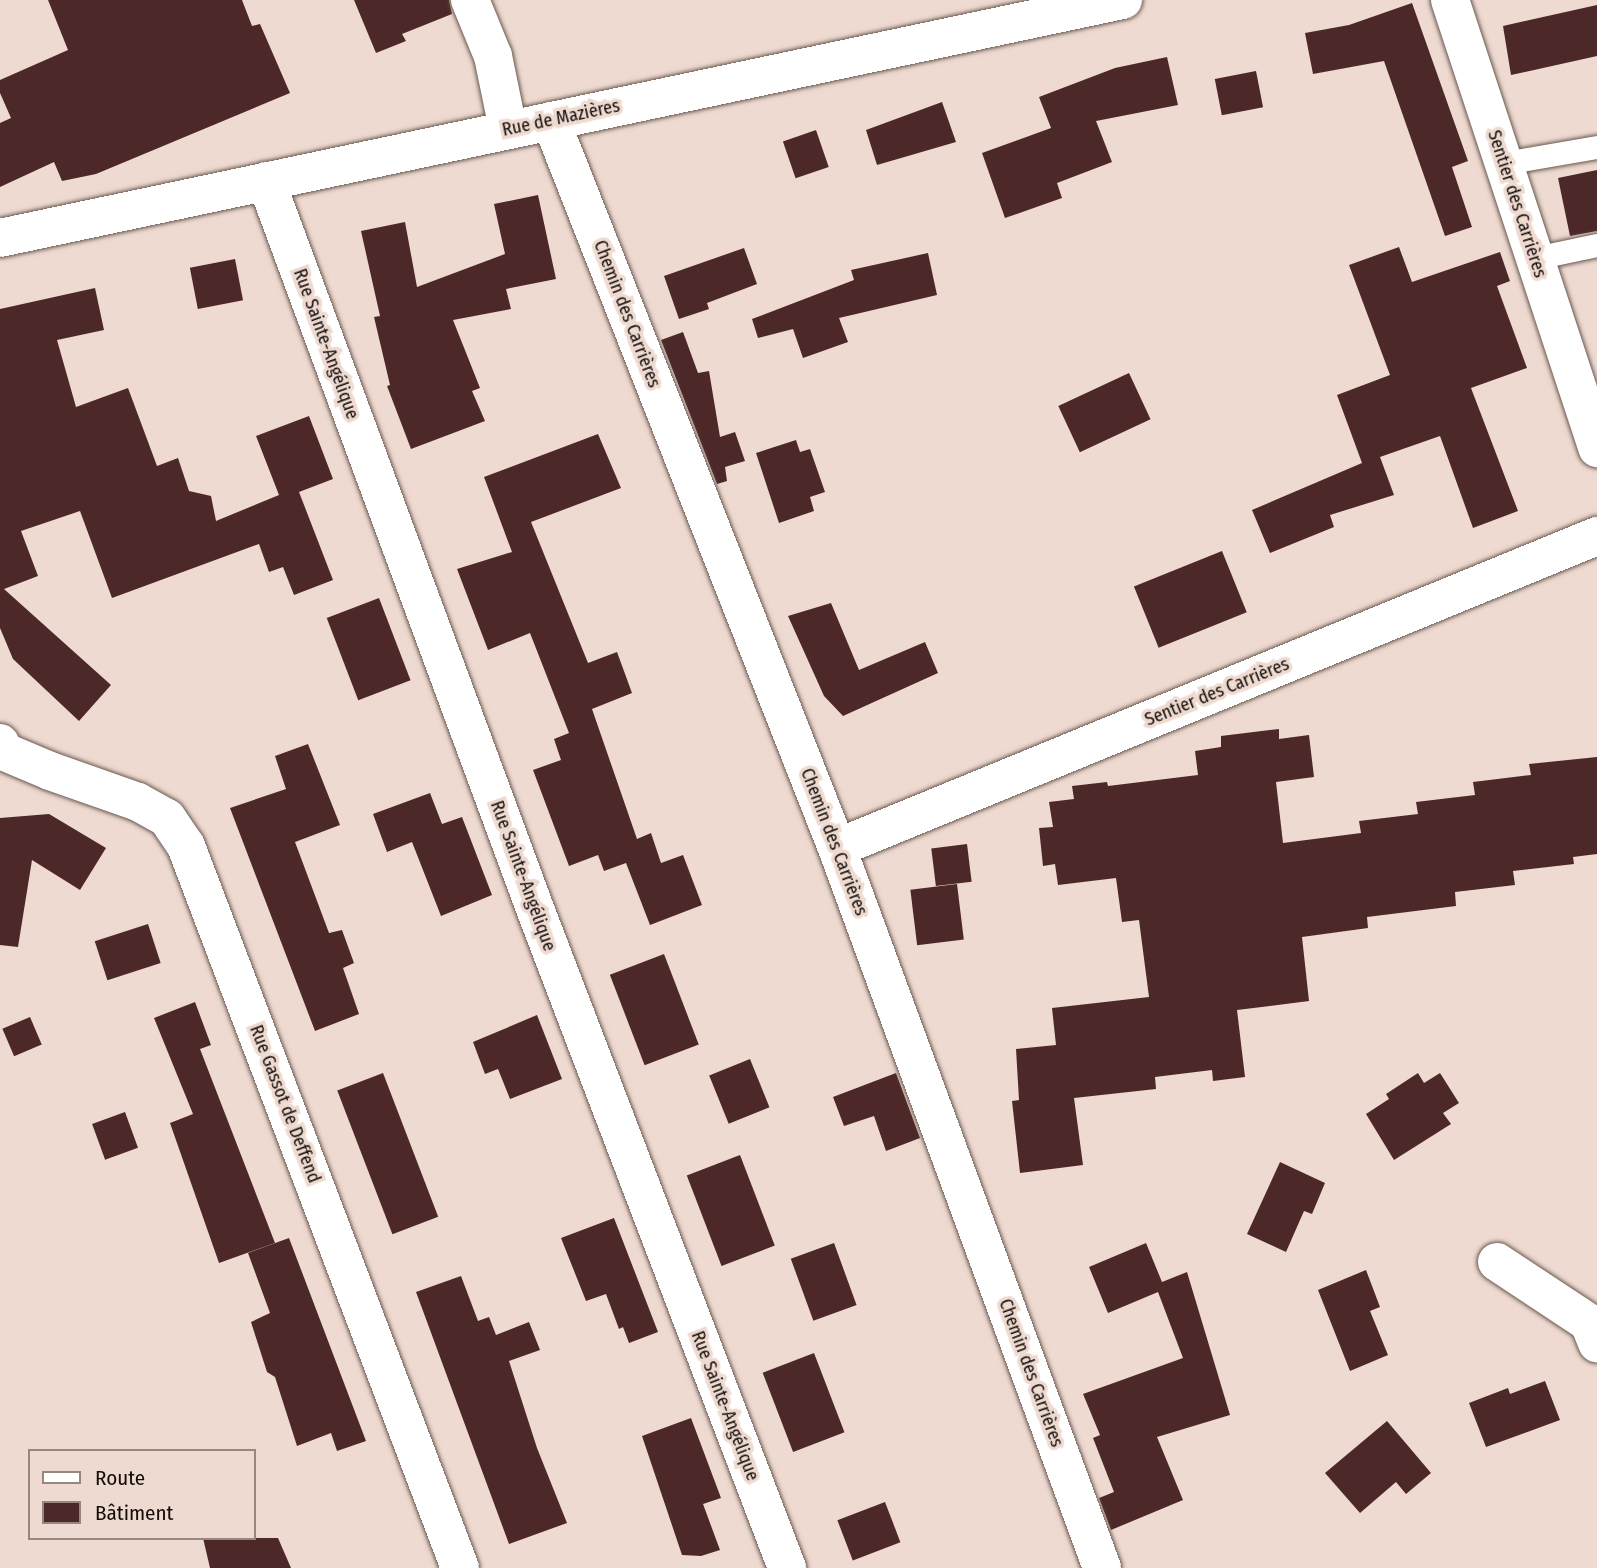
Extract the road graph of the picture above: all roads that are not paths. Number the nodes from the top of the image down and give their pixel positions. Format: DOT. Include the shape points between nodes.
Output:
graph roads {
  1 [pos="470,0"];
  2 [pos="1123,0"];
  3 [pos="1450,0"];
  4 [pos="551,121"];
  5 [pos="508,129"];
  6 [pos="1597,147"];
  7 [pos="1504,163"];
  8 [pos="266,181"];
  9 [pos="0,238"];
  10 [pos="1597,245"];
  11 [pos="1535,258"];
  12 [pos="1597,448"];
  13 [pos="1597,536"];
  14 [pos="2,749"];
  15 [pos="837,848"];
  16 [pos="1497,1262"];
  17 [pos="1597,1343"];
  18 [pos="460,1568"];
  19 [pos="787,1568"];
  20 [pos="1102,1568"];
  1 -- 5 [label="street" via="493,56"];
  2 -- 4 [label="street, Rue de Mazières"];
  3 -- 7 [label="street, Sentier des Carrières"];
  4 -- 5 [label="street, Rue de Mazières"];
  4 -- 15 [label="street, Chemin des Carrières"];
  5 -- 8 [label="street, Rue de Mazières"];
  6 -- 7 [label="lane"];
  7 -- 11 [label="street, Sentier des Carrières"];
  8 -- 9 [label="street, Rue de Mazières"];
  8 -- 19 [label="street, Rue Sainte-Angélique" via="534,906"];
  10 -- 11 [label="lane"];
  11 -- 12 [label="street, Sentier des Carrières"];
  13 -- 15 [label="street, Sentier des Carrières"];
  14 -- 18 [label="street, Rue Gassot de Deffend" via="138,802 167,818 187,846"];
  15 -- 20 [label="street, Chemin des Carrières"];
  16 -- 17 [label="street" via="1589,1323"];
}
